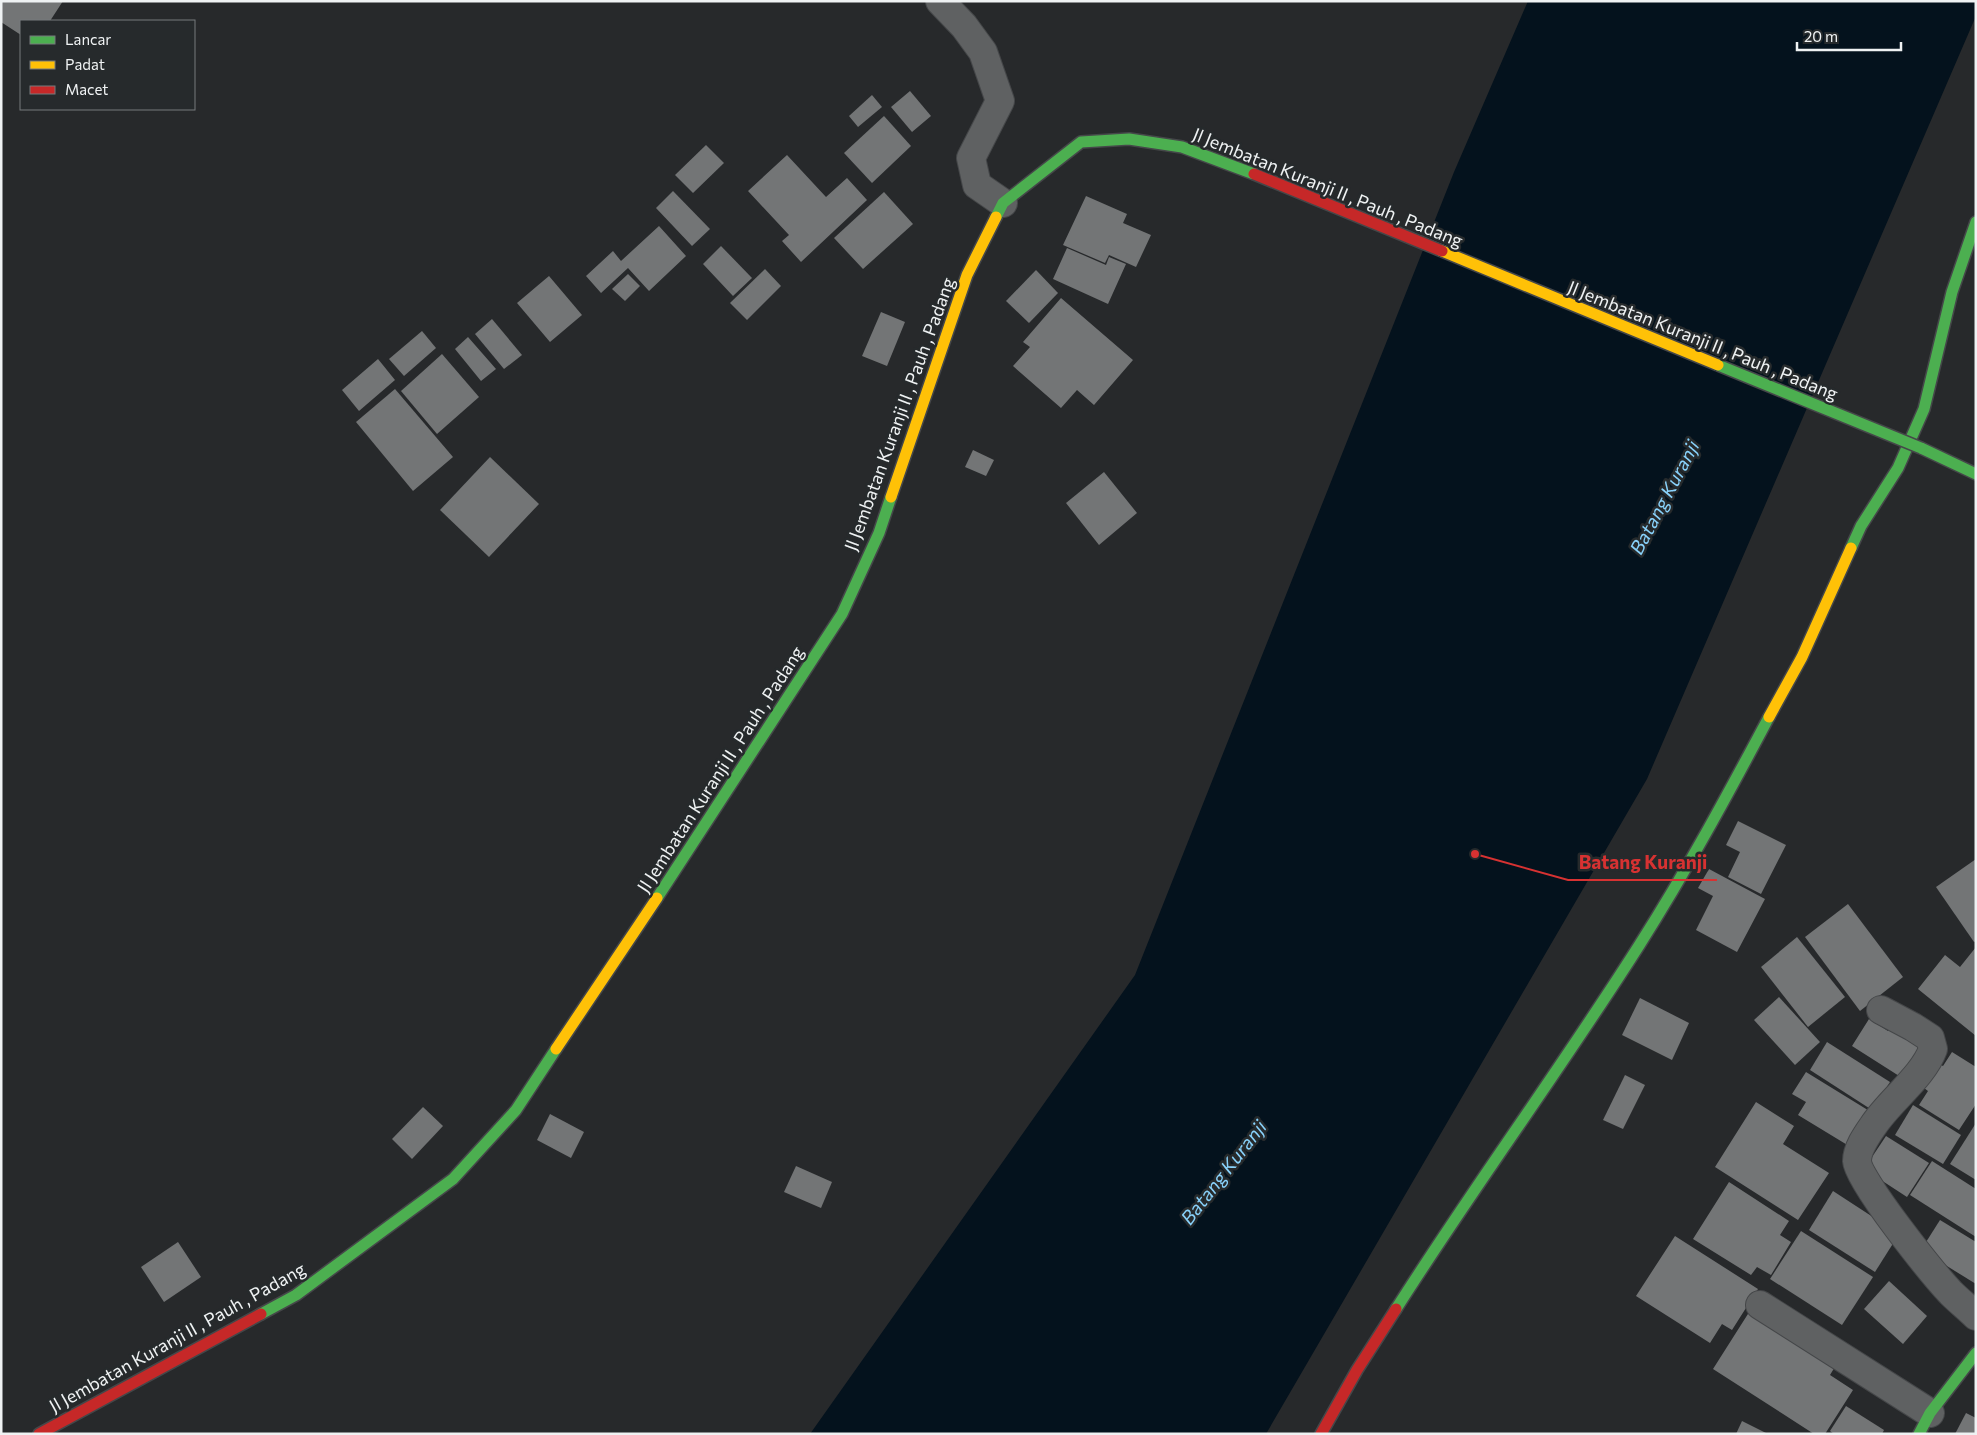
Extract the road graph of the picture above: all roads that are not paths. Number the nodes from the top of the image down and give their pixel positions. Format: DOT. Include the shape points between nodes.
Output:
graph roads {
  1 [pos="940,1"];
  2 [pos="1003,203"];
  3 [pos="1976,222"];
  4 [pos="1976,474"];
  5 [pos="1880,1010"];
  6 [pos="1760,1305"];
  7 [pos="1976,1316"];
  8 [pos="1976,1353"];
  9 [pos="1924,1423"];
  10 [pos="39,1434"];
  11 [pos="1321,1434"];
  1 -- 2 [label="street" via="983,52 1000,101 984,129 972,162 977,185"];
  2 -- 4 [label="street, Jl Jembatan Kuranji II , Pauh , Padang, bridge" via="1081,142 1129,139 1182,147 1921,448"];
  2 -- 10 [label="street, Jl Jembatan Kuranji II , Pauh , Padang" via="967,275 879,533 842,614 516,1110 453,1179 296,1294"];
  3 -- 11 [label="street" via="1952,292 1924,409 1898,468 1861,526 1802,657 1695,855 1544,1091 1419,1273 1357,1370"];
  5 -- 7 [label="street" via="1930,1038 1932,1049 1912,1081 1872,1127 1858,1154 1859,1169 1876,1198 1932,1272"];
  6 -- 9 [label="street"];
  8 -- 9 [label="street"];
}
